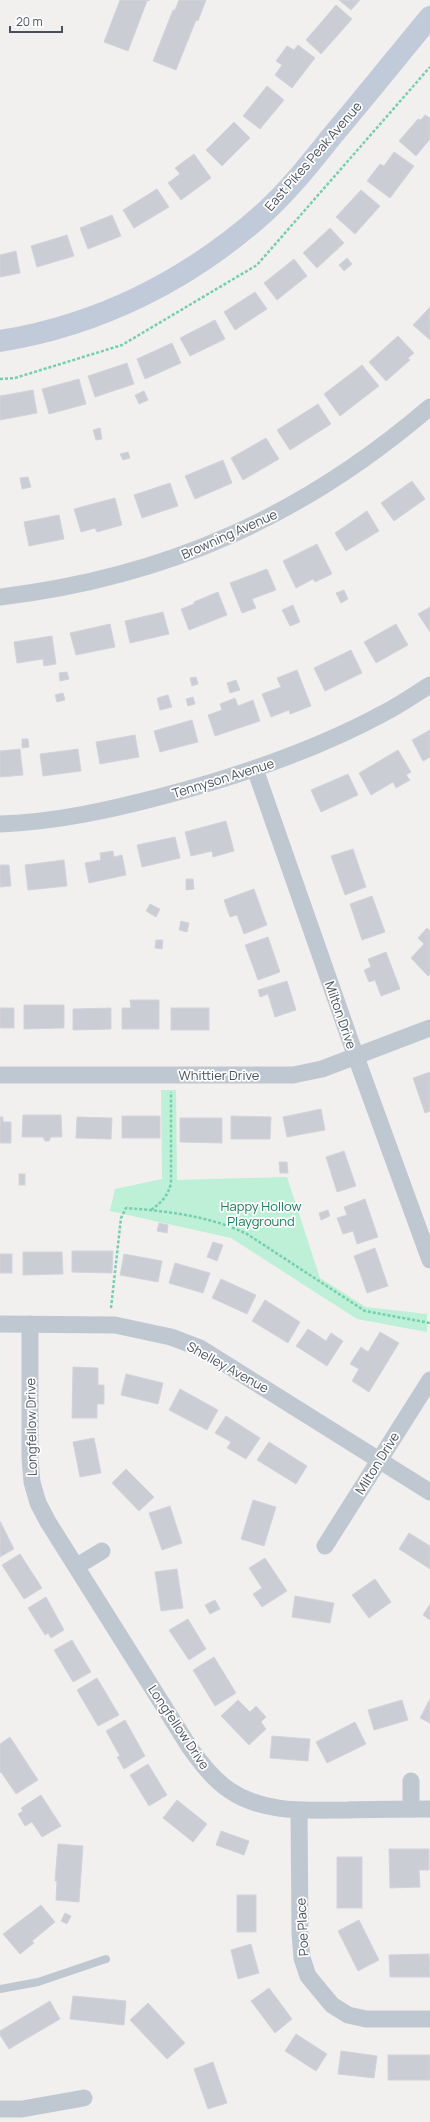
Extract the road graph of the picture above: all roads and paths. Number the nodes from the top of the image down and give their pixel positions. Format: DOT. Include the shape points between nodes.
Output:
graph roads {
  1 [pos="430,17"];
  2 [pos="0,341"];
  3 [pos="430,407"];
  4 [pos="0,597"];
  5 [pos="430,685"];
  6 [pos="256,770"];
  7 [pos="0,824"];
  8 [pos="430,1028"];
  9 [pos="356,1057"];
  10 [pos="0,1075"];
  11 [pos="171,1075"];
  12 [pos="151,1210"];
  13 [pos="430,1260"];
  14 [pos="430,1323"];
  15 [pos="0,1324"];
  16 [pos="30,1324"];
  17 [pos="109,1324"];
  18 [pos="430,1380"];
  19 [pos="379,1459"];
  20 [pos="430,1492"];
  21 [pos="325,1546"];
  22 [pos="102,1551"];
  23 [pos="77,1566"];
  24 [pos="411,1781"];
  25 [pos="411,1809"];
  26 [pos="430,1809"];
  27 [pos="299,1810"];
  28 [pos="106,1959"];
  29 [pos="0,1989"];
  30 [pos="430,2019"];
  31 [pos="84,2098"];
  32 [pos="0,2109"];
  1 -- 2 [label="main road, East Pikes Peak Avenue" via="301,173 266,211 221,246 181,274 139,298 103,314 65,327"];
  3 -- 4 [label="street, Browning Avenue" via="352,468 295,504 240,532 177,558 123,574 67,587"];
  5 -- 6 [label="street, Tennyson Avenue" via="384,713"];
  6 -- 7 [label="street, Tennyson Avenue" via="123,807 71,817"];
  6 -- 9 [label="street, Milton Drive"];
  8 -- 9 [label="street, Whittier Drive"];
  9 -- 11 [label="street, Whittier Drive" via="322,1069 293,1075"];
  9 -- 13 [label="street, Milton Drive"];
  10 -- 11 [label="street, Whittier Drive"];
  11 -- 12 [label="path" via="171,1183 169,1193 163,1202"];
  12 -- 14 [label="path" via="214,1221 247,1234 365,1312"];
  12 -- 17 [label="path" via="126,1208 121,1218"];
  15 -- 16 [label="street, Shelley Avenue"];
  16 -- 17 [label="street, Shelley Avenue"];
  16 -- 23 [label="street, Longfellow Drive" via="32,1482 38,1503 48,1522"];
  17 -- 19 [label="street, Shelley Avenue" via="171,1337 200,1348"];
  18 -- 19 [label="street, Milton Drive"];
  19 -- 20 [label="street, Shelley Avenue"];
  19 -- 21 [label="street, Milton Drive"];
  22 -- 23 [label="street"];
  23 -- 27 [label="street, Longfellow Drive" via="190,1748 208,1772 229,1790 253,1802"];
  24 -- 25 [label="street"];
  25 -- 26 [label="street, Longfellow Drive"];
  25 -- 27 [label="street, Longfellow Drive"];
  27 -- 30 [label="street, Poe Place" via="300,1933 302,1958 308,1976 332,2004 348,2015 366,2019"];
  28 -- 29 [label="lane" via="38,1982"];
  31 -- 32 [label="street" via="22,2109"];
}
